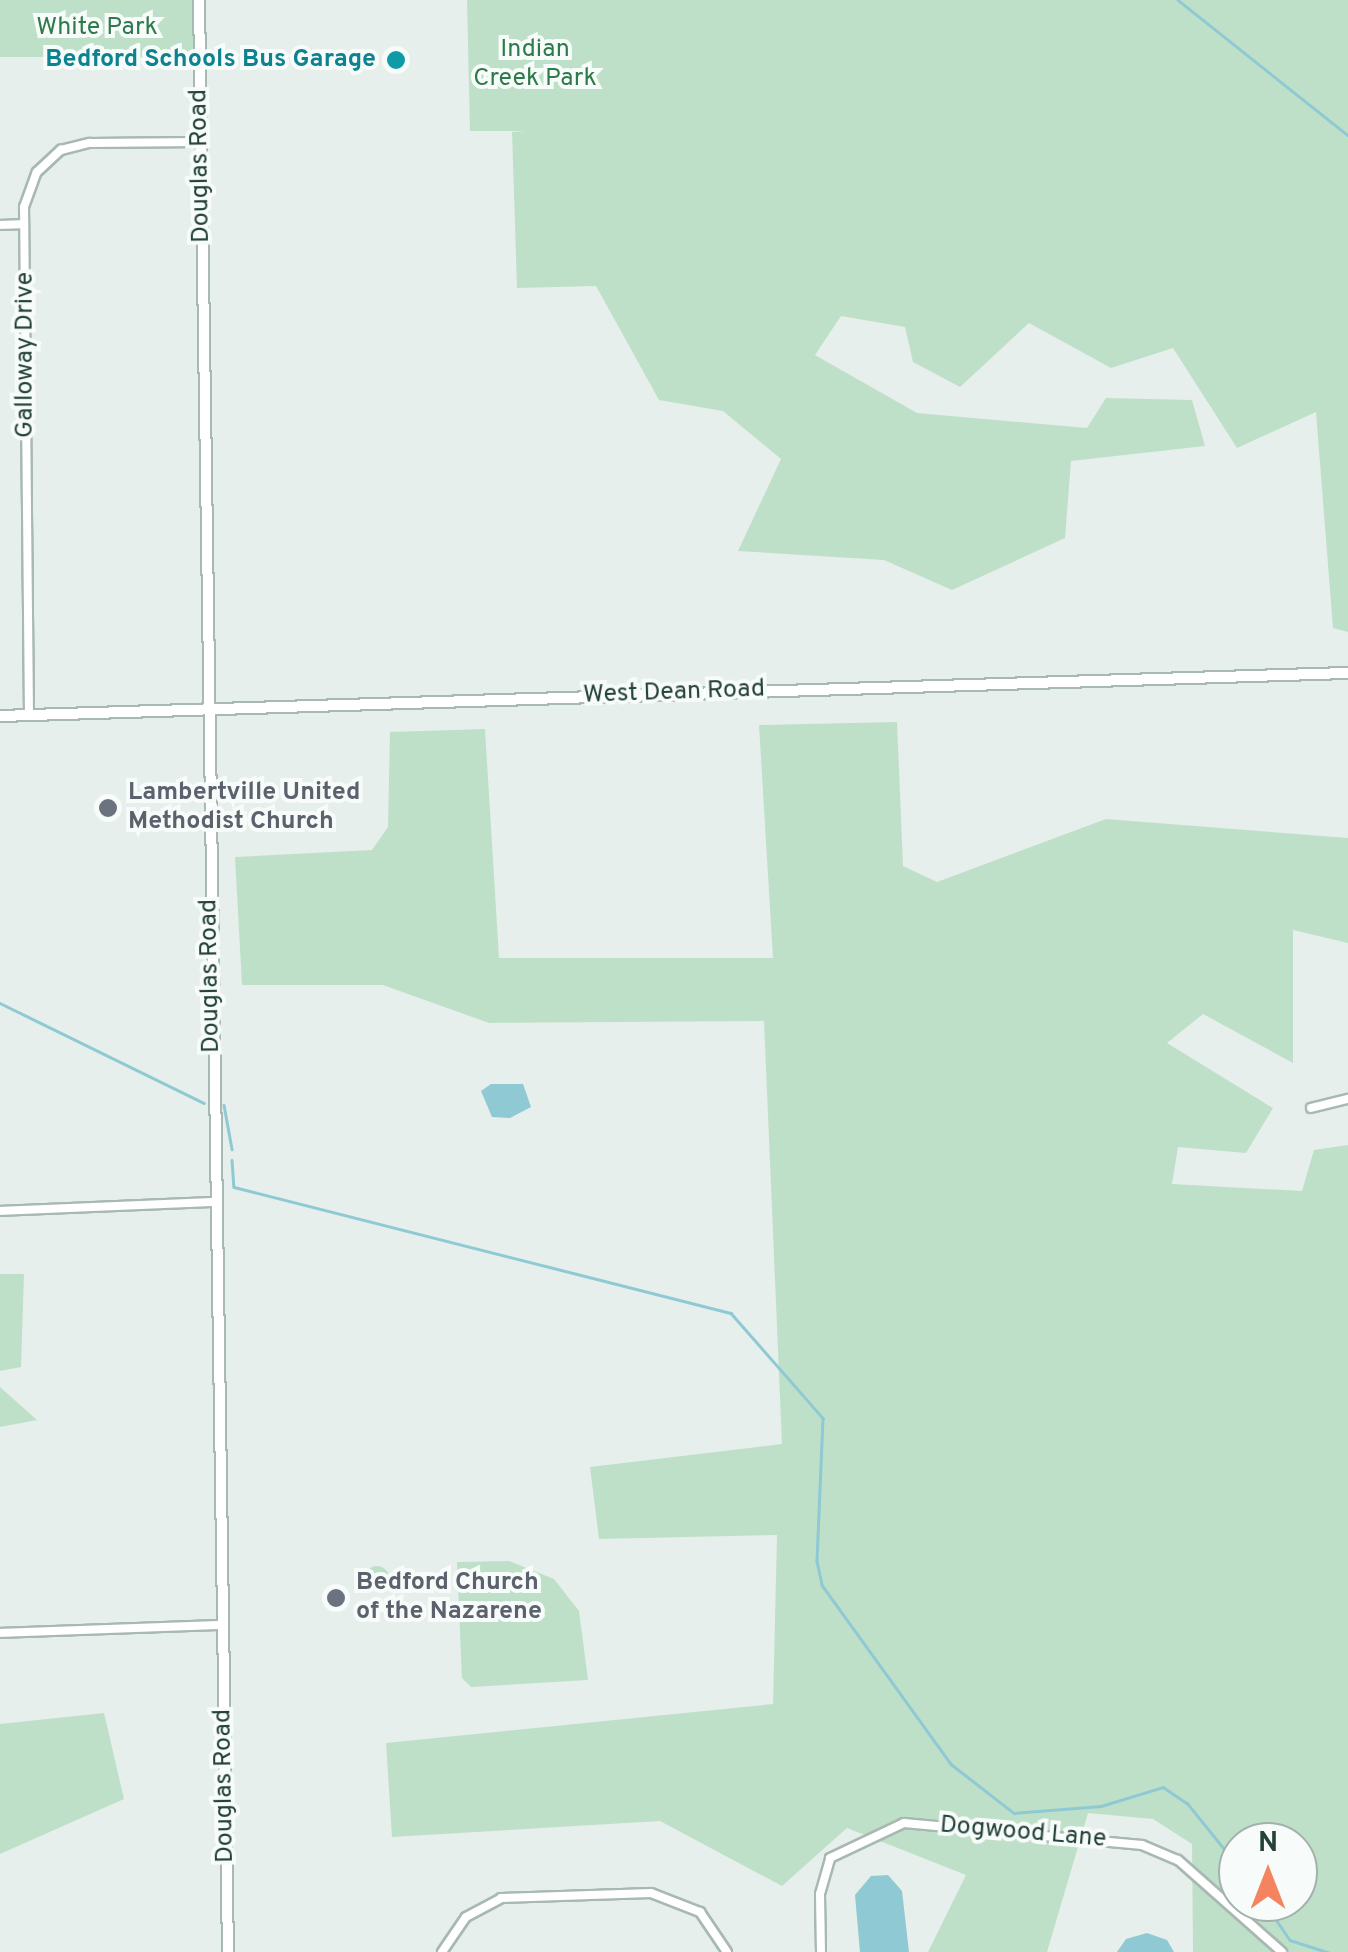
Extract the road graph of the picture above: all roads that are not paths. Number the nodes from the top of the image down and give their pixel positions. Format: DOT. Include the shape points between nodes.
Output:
graph roads {
  1 [pos="199,0"];
  2 [pos="200,142"];
  3 [pos="24,224"];
  4 [pos="0,225"];
  5 [pos="1348,672"];
  6 [pos="208,707"];
  7 [pos="29,715"];
  8 [pos="0,716"];
  9 [pos="1348,1099"];
  10 [pos="1311,1108"];
  11 [pos="214,1202"];
  12 [pos="0,1211"];
  13 [pos="221,1625"];
  14 [pos="0,1633"];
  15 [pos="228,1952"];
  16 [pos="442,1952"];
  17 [pos="727,1952"];
  18 [pos="821,1952"];
  19 [pos="1282,1952"];
  1 -- 2 [label="street, Douglas Road"];
  2 -- 3 [label="street, Galloway Drive" via="90,142 62,150 37,172"];
  2 -- 6 [label="street, Douglas Road"];
  3 -- 4 [label="street"];
  3 -- 7 [label="street, Galloway Drive"];
  5 -- 6 [label="street, West Dean Road"];
  6 -- 7 [label="street, West Dean Road"];
  6 -- 11 [label="street, Douglas Road"];
  7 -- 8 [label="street, West Dean Road"];
  9 -- 10 [label="street"];
  11 -- 12 [label="street"];
  11 -- 13 [label="street, Douglas Road"];
  13 -- 14 [label="street"];
  13 -- 15 [label="street, Douglas Road"];
  16 -- 17 [label="street" via="466,1917 501,1898 651,1893 700,1912"];
  18 -- 19 [label="street, Dogwood Lane" via="820,1894 830,1858 904,1823 1142,1845 1178,1860"];
}
